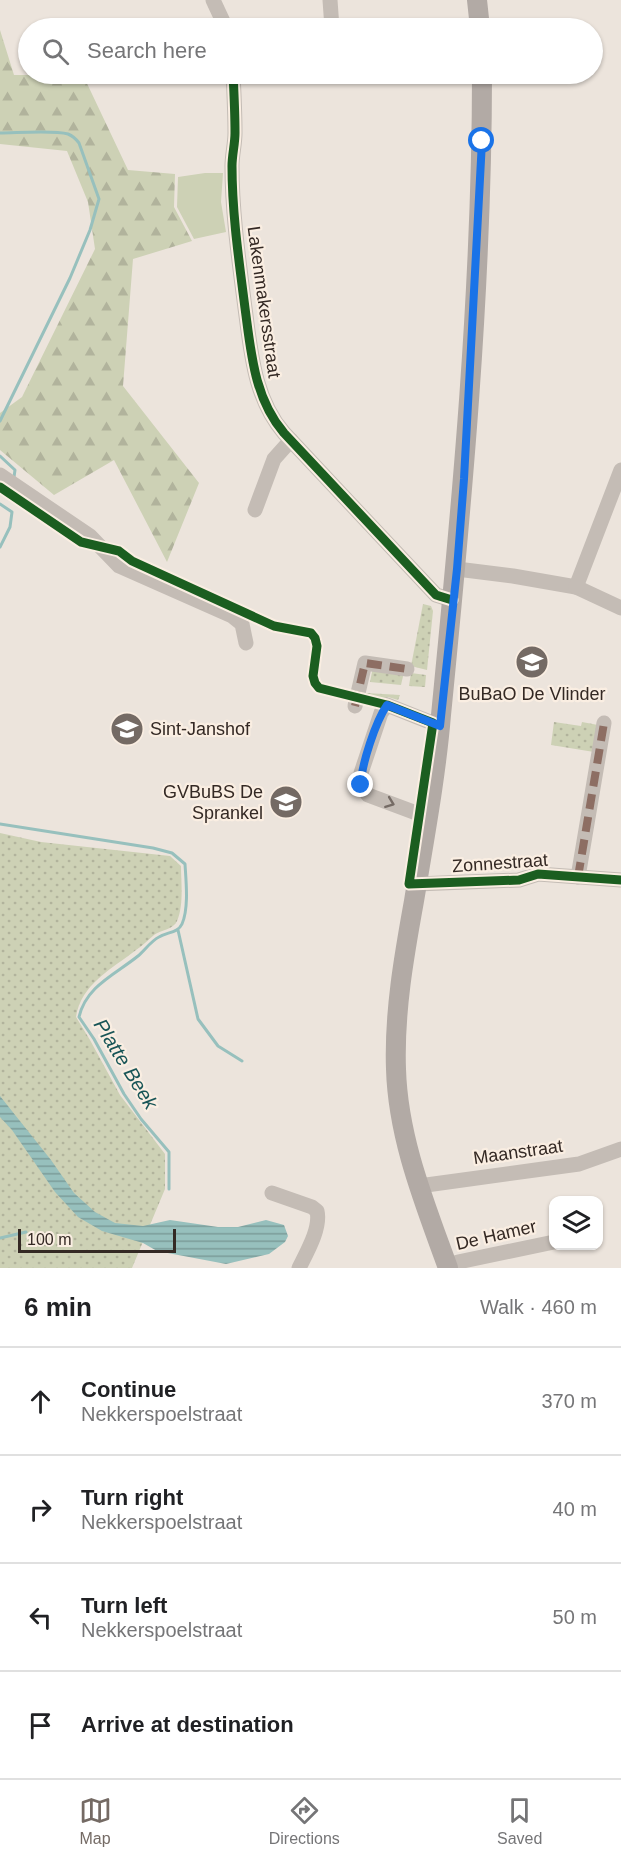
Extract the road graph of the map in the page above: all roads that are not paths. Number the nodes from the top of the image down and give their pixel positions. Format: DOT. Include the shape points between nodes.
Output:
graph roads {
  1 [pos="213,0"];
  2 [pos="330,0"];
  3 [pos="477,0"];
  4 [pos="221,18"];
  5 [pos="331,18"];
  6 [pos="479,18"];
  7 [pos="233,84"];
  8 [pos="482,84"];
  9 [pos="291,440"];
  10 [pos="621,470"];
  11 [pos="0,475"];
  12 [pos="255,510"];
  13 [pos="457,569"];
  14 [pos="576,587"];
  15 [pos="452,600"];
  16 [pos="621,608"];
  17 [pos="246,644"];
  18 [pos="407,669"];
  19 [pos="355,706"];
  20 [pos="604,723"];
  21 [pos="440,726"];
  22 [pos="427,817"];
  23 [pos="578,877"];
  24 [pos="621,880"];
  25 [pos="417,884"];
  26 [pos="621,1149"];
  27 [pos="419,1186"];
  28 [pos="272,1193"];
  29 [pos="549,1243"];
  30 [pos="299,1268"];
  31 [pos="448,1268"];
  1 -- 4 [label="street"];
  2 -- 5 [label="street"];
  3 -- 6 [label="main road"];
  7 -- 9 [label="street, Lakenmakersstraat" via="232,165 237,248 249,341 266,408"];
  8 -- 13 [label="main road" via="474,315"];
  9 -- 12 [label="street" via="274,459"];
  9 -- 15 [label="street, Lakenmakersstraat" via="436,595"];
  10 -- 14 [label="street"];
  11 -- 17 [label="street" via="90,536 119,566 232,616 242,624"];
  13 -- 14 [label="street"];
  13 -- 15 [label="main road"];
  14 -- 16 [label="street"];
  15 -- 21 [label="main road"];
  18 -- 19 [label="street" via="365,663"];
  20 -- 23 [label="street"];
  21 -- 22 [label="main road"];
  21 -- 22 [label="street, one-way" via="387,705 361,773 361,785 368,795"];
  22 -- 25 [label="main road"];
  23 -- 24 [label="street, Zonnestraat"];
  23 -- 25 [label="street, Zonnestraat" via="538,874 519,880"];
  25 -- 27 [label="main road" via="398,1013 396,1070 401,1120"];
  26 -- 27 [label="street, Maanstraat" via="579,1164"];
  27 -- 31 [label="main road"];
  28 -- 30 [label="street" via="317,1211 315,1230"];
  29 -- 31 [label="street, De Hamer" via="458,1262"];
}
